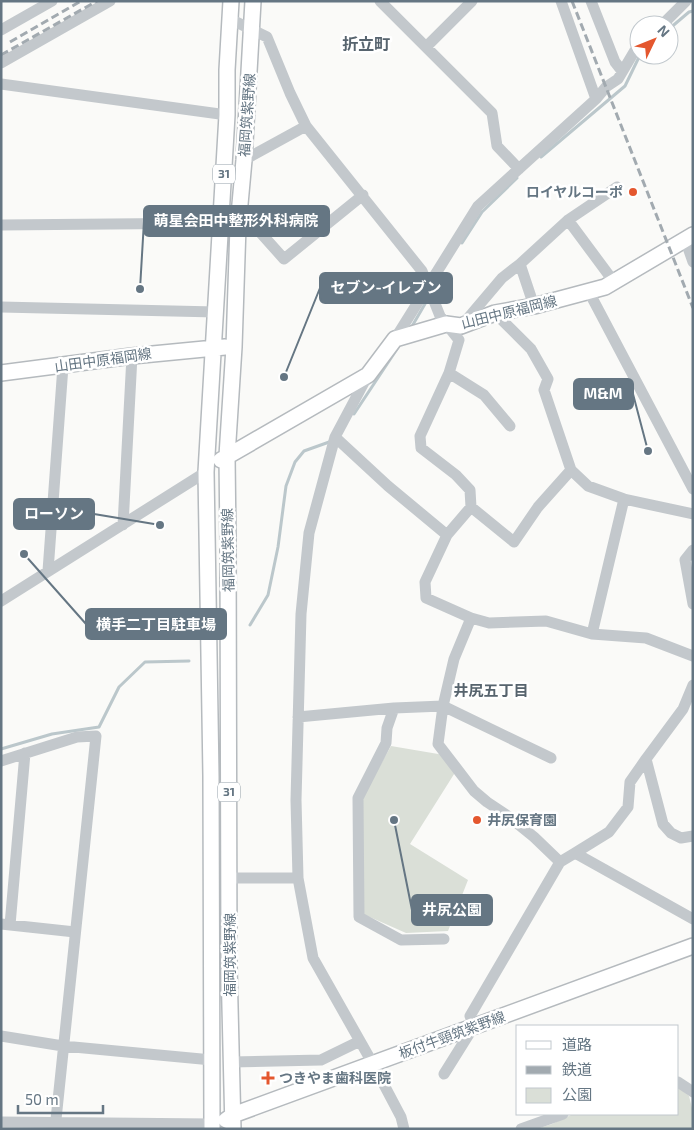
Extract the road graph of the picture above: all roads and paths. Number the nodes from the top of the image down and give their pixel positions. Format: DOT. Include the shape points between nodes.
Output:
graph roads {
  1 [pos="52,1"];
  2 [pos="110,1"];
  3 [pos="231,1"];
  4 [pos="253,1"];
  5 [pos="380,1"];
  6 [pos="472,1"];
  7 [pos="561,1"];
  8 [pos="591,1"];
  9 [pos="686,1"];
  10 [pos="672,15"];
  11 [pos="230,19"];
  12 [pos="252,28"];
  13 [pos="1,30"];
  14 [pos="426,47"];
  15 [pos="629,60"];
  16 [pos="1,63"];
  17 [pos="622,71"];
  18 [pos="1,84"];
  19 [pos="596,99"];
  20 [pos="227,115"];
  21 [pos="306,126"];
  22 [pos="244,160"];
  23 [pos="519,168"];
  24 [pos="618,187"];
  25 [pos="363,195"];
  26 [pos="240,210"];
  27 [pos="568,220"];
  28 [pos="220,223"];
  29 [pos="1,225"];
  30 [pos="689,237"];
  31 [pos="693,262"];
  32 [pos="520,264"];
  33 [pos="614,282"];
  34 [pos="429,286"];
  35 [pos="589,292"];
  36 [pos="1,306"];
  37 [pos="534,306"];
  38 [pos="216,312"];
  39 [pos="495,313"];
  40 [pos="443,320"];
  41 [pos="461,326"];
  42 [pos="402,337"];
  43 [pos="215,347"];
  44 [pos="234,347"];
  45 [pos="132,356"];
  46 [pos="63,366"];
  47 [pos="1,373"];
  48 [pos="449,373"];
  49 [pos="368,375"];
  50 [pos="510,426"];
  51 [pos="336,435"];
  52 [pos="226,456"];
  53 [pos="571,470"];
  54 [pos="206,472"];
  55 [pos="693,489"];
  56 [pos="624,499"];
  57 [pos="471,507"];
  58 [pos="693,514"];
  59 [pos="123,525"];
  60 [pos="447,535"];
  61 [pos="693,550"];
  62 [pos="48,571"];
  63 [pos="1,601"];
  64 [pos="693,604"];
  65 [pos="471,618"];
  66 [pos="592,634"];
  67 [pos="693,656"];
  68 [pos="693,685"];
  69 [pos="443,706"];
  70 [pos="394,708"];
  71 [pos="298,717"];
  72 [pos="25,753"];
  73 [pos="551,758"];
  74 [pos="646,759"];
  75 [pos="1,761"];
  76 [pos="693,836"];
  77 [pos="575,853"];
  78 [pos="560,862"];
  79 [pos="229,878"];
  80 [pos="298,878"];
  81 [pos="693,919"];
  82 [pos="5,925"];
  83 [pos="75,932"];
  84 [pos="444,939"];
  85 [pos="693,946"];
  86 [pos="474,1026"];
  87 [pos="1,1036"];
  88 [pos="360,1041"];
  89 [pos="63,1046"];
  90 [pos="212,1060"];
  91 [pos="231,1062"];
  92 [pos="373,1064"];
  93 [pos="444,1074"];
  94 [pos="679,1083"];
  95 [pos="693,1092"];
  96 [pos="560,1115"];
  97 [pos="1,1122"];
  98 [pos="234,1124"];
  99 [pos="56,1126"];
  100 [pos="213,1127"];
  101 [pos="404,1129"];
  102 [pos="521,1129"];
  1 -- 13 [label="street"];
  2 -- 16 [label="street"];
  3 -- 11 [label="main road, 福岡筑紫野線 / 31"];
  4 -- 12 [label="main road, 福岡筑紫野線 / 31"];
  5 -- 14 [label="street"];
  6 -- 14 [label="street"];
  7 -- 19 [label="street"];
  8 -- 17 [label="street"];
  9 -- 10 [label="street"];
  11 -- 12 [label="street"];
  11 -- 20 [label="main road, 福岡筑紫野線 / 31"];
  12 -- 21 [label="street" via="267,36"];
  12 -- 22 [label="main road, 福岡筑紫野線 / 31"];
  14 -- 23 [label="street" via="492,113 497,146"];
  15 -- 17 [label="street"];
  17 -- 19 [label="street"];
  18 -- 20 [label="street"];
  19 -- 23 [label="street"];
  20 -- 28 [label="main road, 福岡筑紫野線 / 31"];
  21 -- 22 [label="street"];
  21 -- 25 [label="street"];
  22 -- 26 [label="main road, 福岡筑紫野線 / 31"];
  23 -- 34 [label="street" via="478,206"];
  24 -- 27 [label="street"];
  25 -- 26 [label="street" via="284,260"];
  25 -- 34 [label="street" via="422,270"];
  26 -- 44 [label="main road, 福岡筑紫野線 / 31"];
  27 -- 32 [label="street"];
  27 -- 33 [label="street"];
  28 -- 29 [label="street"];
  28 -- 38 [label="main road, 福岡筑紫野線 / 31"];
  30 -- 31 [label="street"];
  30 -- 33 [label="main road, 山田中原福岡線"];
  32 -- 37 [label="street"];
  32 -- 41 [label="street" via="502,278"];
  33 -- 35 [label="main road, 山田中原福岡線"];
  34 -- 40 [label="street"];
  34 -- 42 [label="street"];
  35 -- 37 [label="main road, 山田中原福岡線"];
  35 -- 55 [label="street"];
  36 -- 38 [label="street"];
  37 -- 39 [label="main road, 山田中原福岡線"];
  38 -- 43 [label="main road, 福岡筑紫野線 / 31"];
  39 -- 41 [label="main road, 山田中原福岡線"];
  39 -- 53 [label="street" via="531,349 548,379 544,390"];
  40 -- 41 [label="main road, 山田中原福岡線"];
  40 -- 42 [label="main road, 山田中原福岡線"];
  40 -- 48 [label="street" via="459,340"];
  42 -- 49 [label="main road"];
  43 -- 44 [label="main road, 山田中原福岡線"];
  43 -- 45 [label="main road, 山田中原福岡線"];
  43 -- 54 [label="main road, 福岡筑紫野線 / 31"];
  44 -- 52 [label="main road, 福岡筑紫野線 / 31"];
  45 -- 46 [label="main road, 山田中原福岡線"];
  45 -- 59 [label="street"];
  46 -- 47 [label="main road, 山田中原福岡線"];
  46 -- 62 [label="street"];
  48 -- 50 [label="street" via="484,395"];
  48 -- 57 [label="street" via="420,436 421,448 470,490"];
  49 -- 51 [label="street"];
  49 -- 52 [label="main road"];
  51 -- 60 [label="street" via="388,486"];
  51 -- 71 [label="street" via="308,533 301,614"];
  52 -- 54 [label="main road"];
  52 -- 79 [label="main road, 福岡筑紫野線 / 31"];
  53 -- 56 [label="street" via="588,486"];
  53 -- 57 [label="street" via="538,506 514,542"];
  54 -- 59 [label="street"];
  54 -- 90 [label="main road, 福岡筑紫野線 / 31"];
  56 -- 58 [label="street"];
  56 -- 66 [label="street"];
  57 -- 60 [label="street"];
  59 -- 62 [label="street"];
  60 -- 65 [label="street" via="425,582 426,598"];
  61 -- 64 [label="street" via="685,560"];
  62 -- 63 [label="street"];
  65 -- 66 [label="street" via="489,623 546,621"];
  65 -- 69 [label="street" via="454,659"];
  66 -- 67 [label="street" via="646,638"];
  68 -- 74 [label="street" via="684,709"];
  69 -- 70 [label="street"];
  69 -- 73 [label="street"];
  69 -- 78 [label="street" via="438,744 474,791 521,826"];
  70 -- 71 [label="street"];
  70 -- 84 [label="street" via="386,743 358,798 359,917 401,940"];
  71 -- 80 [label="street"];
  72 -- 75 [label="street"];
  72 -- 82 [label="street"];
  72 -- 83 [label="street" via="96,736"];
  74 -- 76 [label="street" via="663,824 680,838"];
  74 -- 77 [label="street" via="630,782 628,807 614,826"];
  77 -- 78 [label="street"];
  77 -- 81 [label="street"];
  78 -- 86 [label="street" via="470,1016"];
  79 -- 80 [label="street"];
  79 -- 91 [label="main road, 福岡筑紫野線 / 31"];
  80 -- 88 [label="street" via="313,958"];
  82 -- 83 [label="street"];
  83 -- 89 [label="street"];
  85 -- 86 [label="main road, 板付牛頸筑紫野線"];
  86 -- 92 [label="main road, 板付牛頸筑紫野線"];
  86 -- 93 [label="street"];
  87 -- 89 [label="street"];
  88 -- 91 [label="street" via="321,1060"];
  88 -- 92 [label="street"];
  89 -- 90 [label="street"];
  89 -- 99 [label="street"];
  90 -- 100 [label="main road, 福岡筑紫野線 / 31"];
  91 -- 98 [label="main road, 福岡筑紫野線 / 31"];
  92 -- 98 [label="main road, 板付牛頸筑紫野線"];
  92 -- 101 [label="street"];
  94 -- 95 [label="street"];
  96 -- 102 [label="street"];
  97 -- 99 [label="street"];
  98 -- 100 [label="main road, 板付牛頸筑紫野線"];
  99 -- 100 [label="street"];
}
